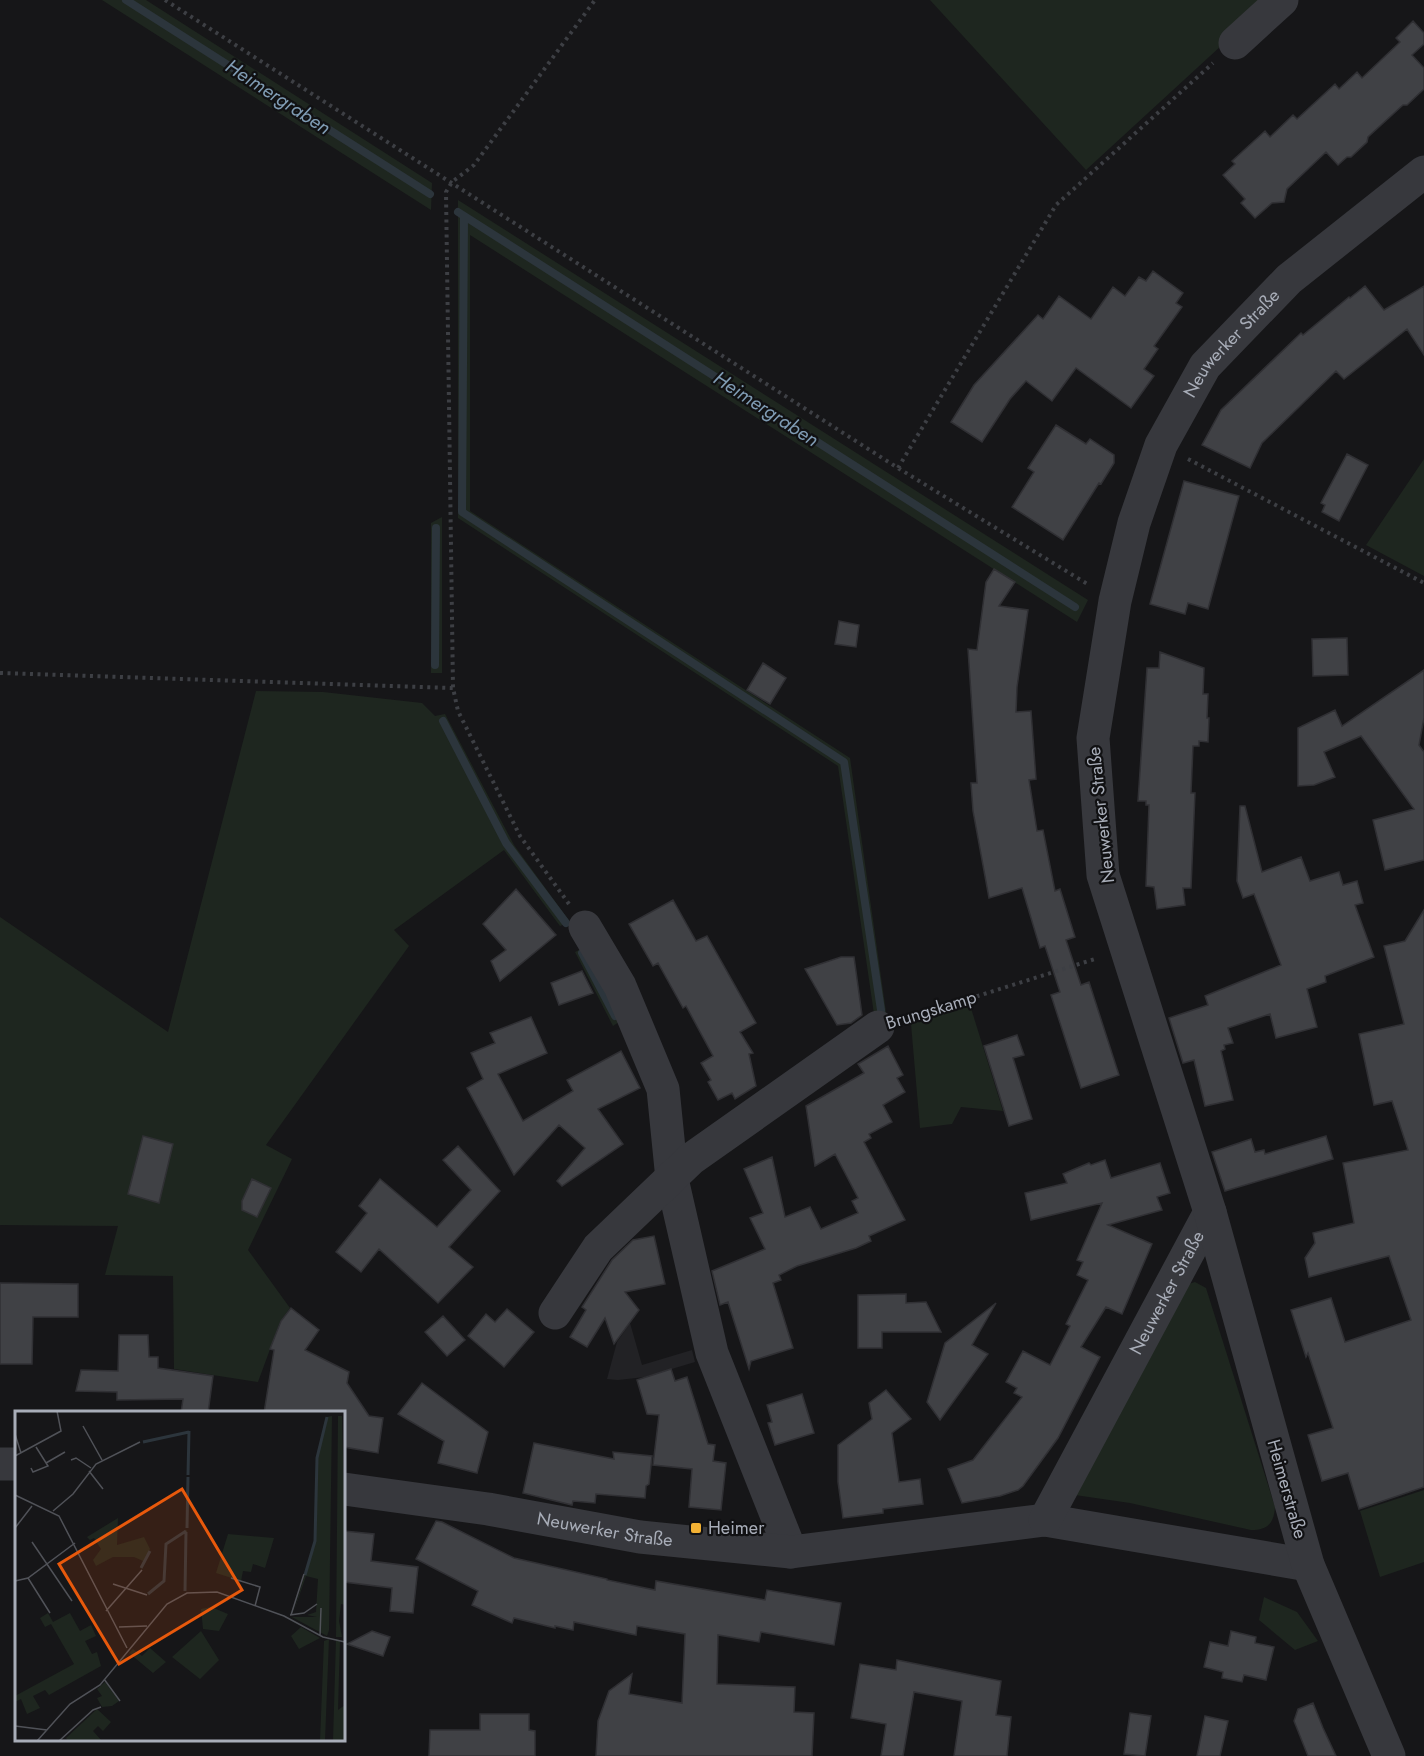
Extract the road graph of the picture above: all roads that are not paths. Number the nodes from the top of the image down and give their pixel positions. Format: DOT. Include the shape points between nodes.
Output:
graph roads {
  1 [pos="1282,0"];
  2 [pos="1235,43"];
  3 [pos="1424,172"];
  4 [pos="585,927"];
  5 [pos="878,1027"];
  6 [pos="672,1179"];
  7 [pos="1210,1212"];
  8 [pos="555,1313"];
  9 [pos="345,1490"];
  10 [pos="1045,1520"];
  11 [pos="791,1552"];
  12 [pos="1308,1565"];
  13 [pos="1389,1756"];
  1 -- 2 [label="street"];
  3 -- 7 [label="street, Neuwerker Straße" via="1289,279 1205,366 1161,445 1134,523 1115,602 1093,738 1103,875"];
  4 -- 6 [label="street" via="620,986 663,1089"];
  5 -- 6 [label="street, Brungskamp" via="691,1159"];
  6 -- 8 [label="street, Brungskamp" via="598,1248"];
  6 -- 11 [label="street" via="712,1353"];
  7 -- 10 [label="street, Neuwerker Straße"];
  7 -- 12 [label="street, Heimerstraße"];
  9 -- 11 [label="street, Neuwerker Straße" via="488,1509 640,1537"];
  10 -- 11 [label="street, Neuwerker Straße"];
  10 -- 12 [label="street, Neuwerker Straße"];
  12 -- 13 [label="street, Heimerstraße"];
}
